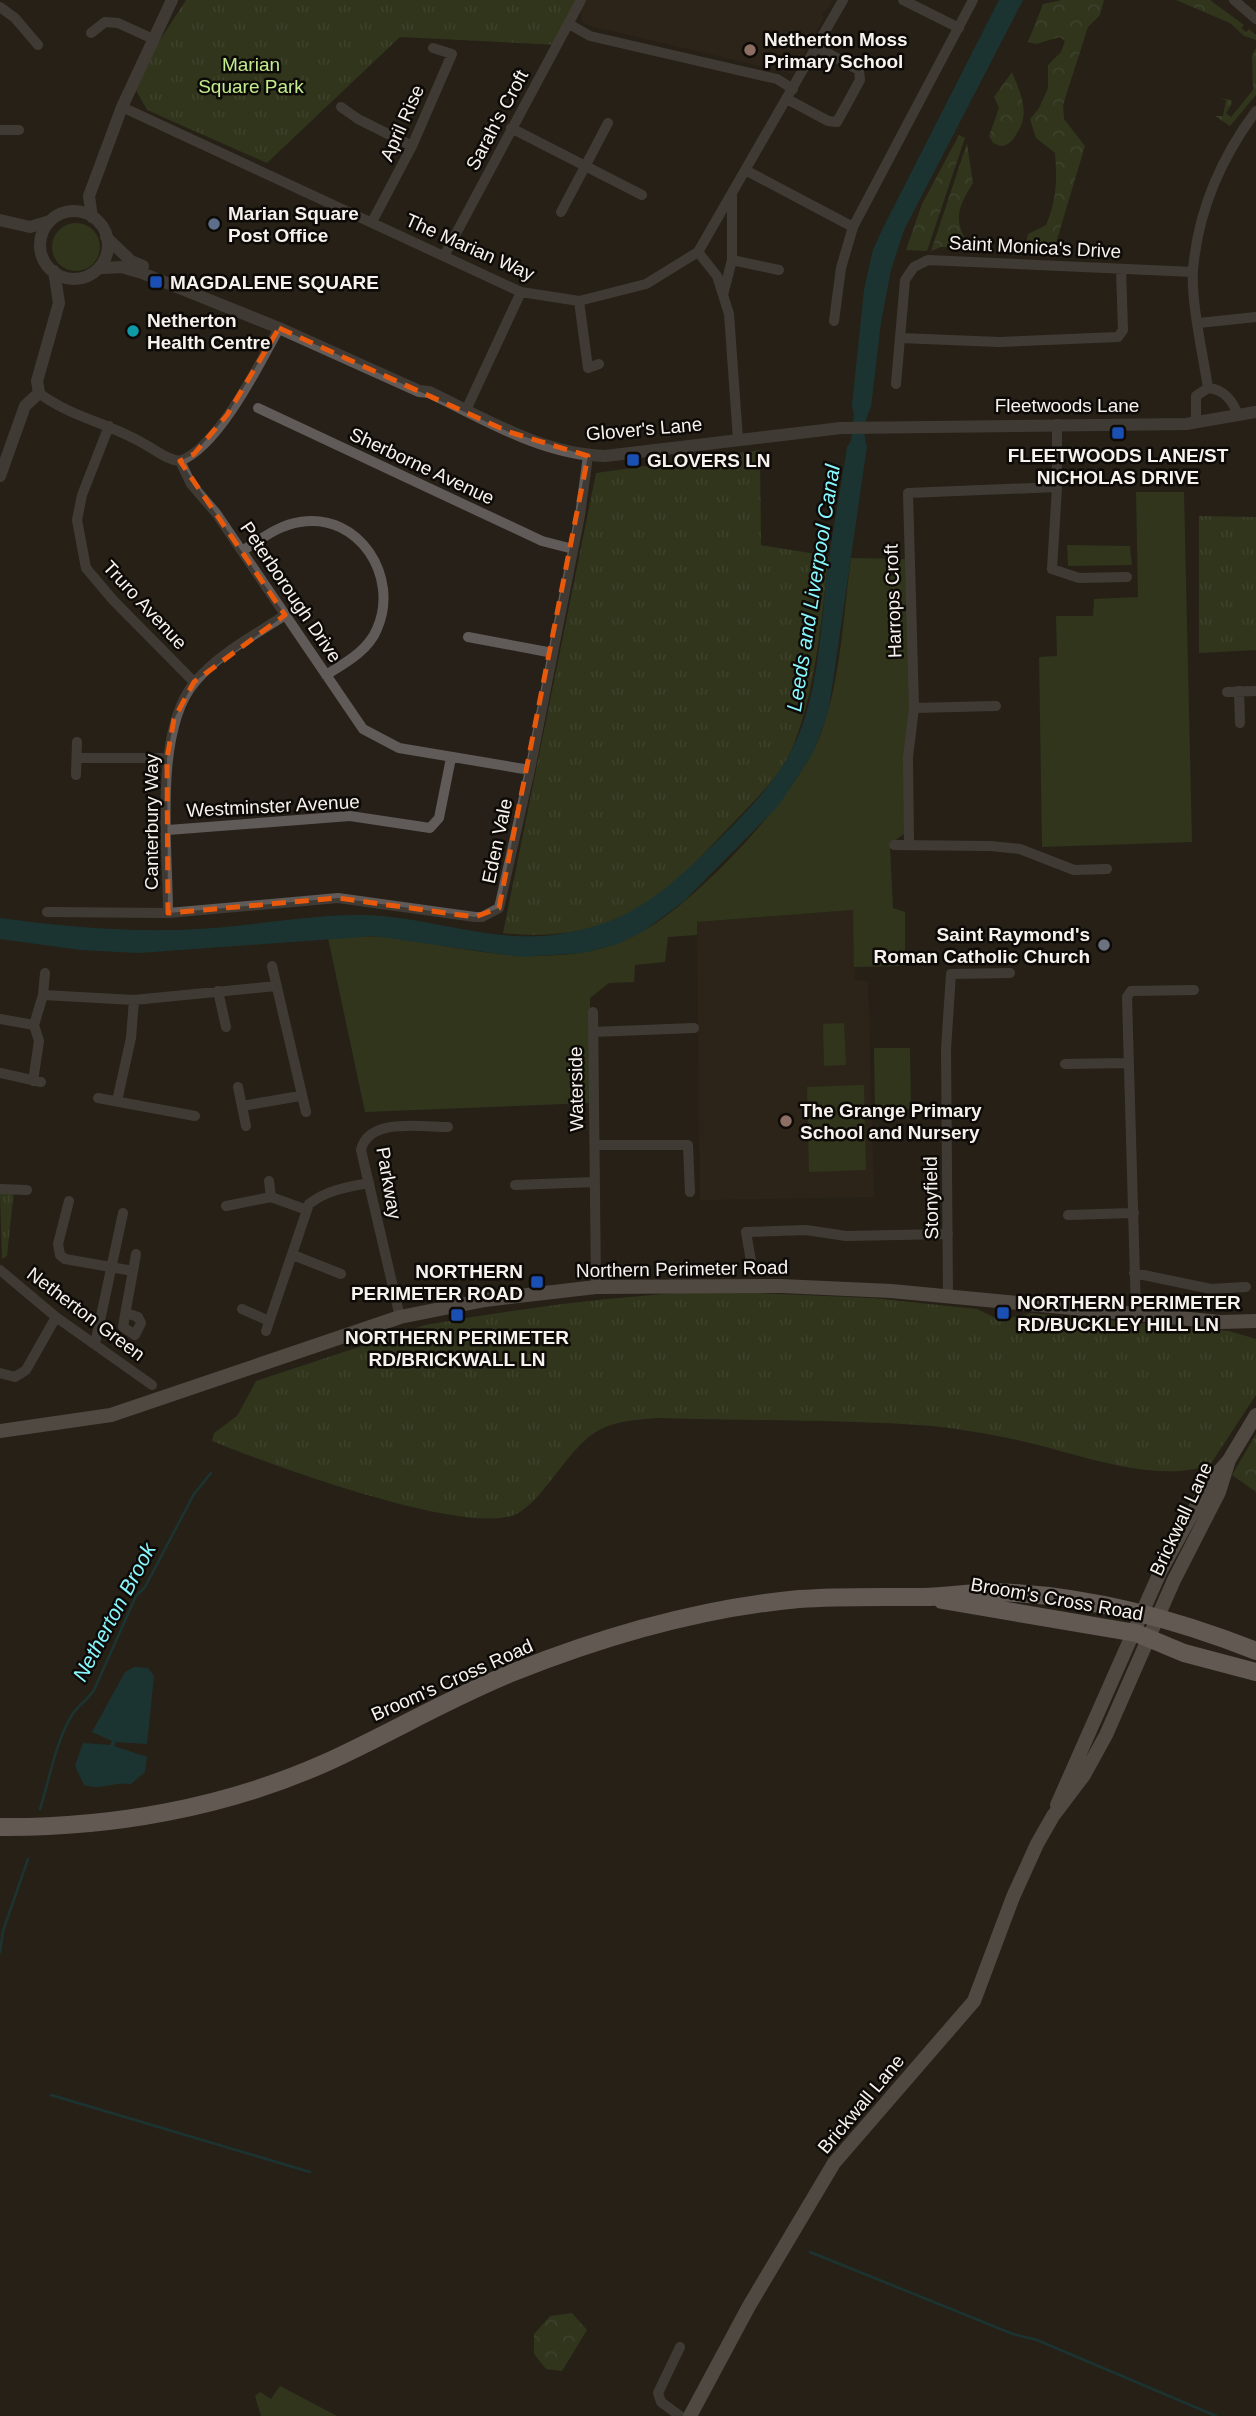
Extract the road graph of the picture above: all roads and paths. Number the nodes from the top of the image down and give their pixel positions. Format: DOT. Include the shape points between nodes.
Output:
graph roads {
  1 [pos="172,0"];
  2 [pos="581,0"];
  3 [pos="843,0"];
  4 [pos="903,0"];
  5 [pos="973,0"];
  6 [pos="1239,2"];
  7 [pos="0,7"];
  8 [pos="1256,19"];
  9 [pos="569,24"];
  10 [pos="959,28"];
  11 [pos="91,33"];
  12 [pos="151,38"];
  13 [pos="38,45"];
  14 [pos="817,47"];
  15 [pos="433,48"];
  16 [pos="793,89"];
  17 [pos="787,99"];
  18 [pos="121,107"];
  19 [pos="341,107"];
  20 [pos="1256,111"];
  21 [pos="608,123"];
  22 [pos="512,128"];
  23 [pos="0,130"];
  24 [pos="19,130"];
  25 [pos="412,146"];
  26 [pos="585,167"];
  27 [pos="747,171"];
  28 [pos="642,195"];
  29 [pos="89,196"];
  30 [pos="732,196"];
  31 [pos="67,211"];
  32 [pos="561,212"];
  33 [pos="92,217"];
  34 [pos="0,220"];
  35 [pos="50,220"];
  36 [pos="372,222"];
  37 [pos="18,225"];
  38 [pos="853,227"];
  39 [pos="106,237"];
  40 [pos="41,250"];
  41 [pos="698,253"];
  42 [pos="444,256"];
  43 [pos="732,260"];
  44 [pos="102,268"];
  45 [pos="1121,269"];
  46 [pos="779,270"];
  47 [pos="54,271"];
  48 [pos="1193,272"];
  49 [pos="79,280"];
  50 [pos="521,292"];
  51 [pos="723,295"];
  52 [pos="579,301"];
  53 [pos="59,303"];
  54 [pos="1256,317"];
  55 [pos="834,321"];
  56 [pos="1199,323"];
  57 [pos="279,328"];
  58 [pos="900,338"];
  59 [pos="599,364"];
  60 [pos="896,384"];
  61 [pos="1208,388"];
  62 [pos="421,390"];
  63 [pos="39,393"];
  64 [pos="258,408"];
  65 [pos="466,410"];
  66 [pos="1256,412"];
  67 [pos="1238,416"];
  68 [pos="1196,423"];
  69 [pos="1057,424"];
  70 [pos="109,425"];
  71 [pos="841,428"];
  72 [pos="738,439"];
  73 [pos="588,456"];
  74 [pos="180,461"];
  75 [pos="0,476"];
  76 [pos="1057,487"];
  77 [pos="573,549"];
  78 [pos="242,551"];
  79 [pos="1127,577"];
  80 [pos="285,615"];
  81 [pos="468,637"];
  82 [pos="553,653"];
  83 [pos="326,675"];
  84 [pos="194,682"];
  85 [pos="1239,691"];
  86 [pos="1256,691"];
  87 [pos="1227,692"];
  88 [pos="996,706"];
  89 [pos="914,708"];
  90 [pos="1240,723"];
  91 [pos="77,742"];
  92 [pos="78,758"];
  93 [pos="167,758"];
  94 [pos="451,758"];
  95 [pos="530,770"];
  96 [pos="76,775"];
  97 [pos="167,830"];
  98 [pos="894,845"];
  99 [pos="909,845"];
  100 [pos="1107,869"];
  101 [pos="47,912"];
  102 [pos="168,913"];
  103 [pos="272,966"];
  104 [pos="45,973"];
  105 [pos="1010,973"];
  106 [pos="276,986"];
  107 [pos="1194,990"];
  108 [pos="218,991"];
  109 [pos="43,995"];
  110 [pos="134,1000"];
  111 [pos="593,1012"];
  112 [pos="0,1020"];
  113 [pos="34,1025"];
  114 [pos="226,1027"];
  115 [pos="694,1028"];
  116 [pos="593,1032"];
  117 [pos="1128,1063"];
  118 [pos="1065,1064"];
  119 [pos="0,1073"];
  120 [pos="238,1087"];
  121 [pos="300,1096"];
  122 [pos="98,1098"];
  123 [pos="117,1101"];
  124 [pos="242,1106"];
  125 [pos="306,1112"];
  126 [pos="195,1116"];
  127 [pos="246,1126"];
  128 [pos="448,1127"];
  129 [pos="595,1145"];
  130 [pos="269,1181"];
  131 [pos="595,1182"];
  132 [pos="369,1183"];
  133 [pos="515,1185"];
  134 [pos="0,1189"];
  135 [pos="27,1190"];
  136 [pos="691,1192"];
  137 [pos="271,1197"];
  138 [pos="69,1201"];
  139 [pos="226,1206"];
  140 [pos="307,1210"];
  141 [pos="123,1213"];
  142 [pos="1134,1213"];
  143 [pos="1068,1215"];
  144 [pos="948,1234"];
  145 [pos="136,1254"];
  146 [pos="293,1255"];
  147 [pos="751,1261"];
  148 [pos="110,1267"];
  149 [pos="0,1270"];
  150 [pos="133,1271"];
  151 [pos="1134,1273"];
  152 [pos="341,1274"];
  153 [pos="597,1287"];
  154 [pos="1246,1287"];
  155 [pos="948,1295"];
  156 [pos="242,1309"];
  157 [pos="125,1313"];
  158 [pos="1136,1313"];
  159 [pos="55,1317"];
  160 [pos="400,1317"];
  161 [pos="1253,1323"];
  162 [pos="95,1345"];
  163 [pos="0,1373"];
  164 [pos="152,1385"];
  165 [pos="1256,1415"];
  166 [pos="0,1431"];
  167 [pos="1148,1625"];
  168 [pos="1256,1651"];
  169 [pos="1256,1666"];
  170 [pos="1256,1672"];
  171 [pos="0,1828"];
  172 [pos="680,2347"];
  173 [pos="680,2416"];
  174 [pos="690,2416"];
  1 -- 12 [label="street"];
  2 -- 9 [label="street, Sarah's Croft"];
  3 -- 14 [label="street, The Marian Way"];
  4 -- 10 [label="street"];
  5 -- 10 [label="street"];
  6 -- 8 [label="street"];
  7 -- 13 [label="street"];
  9 -- 16 [label="street" via="590,36 777,79"];
  9 -- 22 [label="street, Sarah's Croft"];
  10 -- 38 [label="street"];
  11 -- 12 [label="street" via="105,22 118,23"];
  12 -- 18 [label="street"];
  14 -- 16 [label="street, The Marian Way"];
  14 -- 17 [label="street" via="859,70 860,80 836,122"];
  15 -- 25 [label="street, April Rise" via="452,54"];
  16 -- 17 [label="street, The Marian Way"];
  17 -- 27 [label="street, The Marian Way"];
  18 -- 29 [label="street"];
  18 -- 36 [label="street, The Marian Way"];
  19 -- 25 [label="street"];
  20 -- 48 [label="street" via="1209,192"];
  21 -- 26 [label="street"];
  22 -- 26 [label="street"];
  22 -- 42 [label="street, Sarah's Croft"];
  23 -- 24 [label="street"];
  25 -- 36 [label="street, April Rise"];
  26 -- 28 [label="street"];
  26 -- 32 [label="street"];
  27 -- 30 [label="street, The Marian Way"];
  27 -- 38 [label="street"];
  29 -- 31 [label="street"];
  29 -- 33 [label="street"];
  30 -- 41 [label="street, The Marian Way"];
  30 -- 43 [label="street"];
  31 -- 33 [label="street"];
  31 -- 35 [label="street"];
  33 -- 39 [label="street"];
  34 -- 37 [label="street"];
  35 -- 37 [label="street" via="30,227"];
  35 -- 40 [label="street" via="41,236"];
  36 -- 42 [label="street, The Marian Way"];
  37 -- 40 [label="street" via="31,233"];
  38 -- 55 [label="street" via="841,268"];
  39 -- 44 [label="street"];
  39 -- 62 [label="street, Glover's Lane" via="131,261 295,329"];
  40 -- 47 [label="street"];
  41 -- 51 [label="street" via="717,276"];
  41 -- 52 [label="street, The Marian Way" via="646,284"];
  42 -- 50 [label="street, The Marian Way"];
  43 -- 46 [label="street"];
  43 -- 51 [label="street"];
  44 -- 49 [label="street"];
  44 -- 57 [label="street, Glover's Lane" via="142,273"];
  45 -- 48 [label="street, Saint Monica's Drive"];
  45 -- 58 [label="street, Saint Monica's Drive" via="928,260 914,267 905,280"];
  45 -- 58 [label="street" via="1123,330 1118,337 999,342"];
  47 -- 49 [label="street"];
  47 -- 53 [label="street"];
  48 -- 56 [label="street"];
  49 -- 53 [label="street"];
  50 -- 52 [label="street, The Marian Way"];
  50 -- 65 [label="street"];
  51 -- 72 [label="street" via="729,314"];
  52 -- 59 [label="street" via="588,368"];
  53 -- 63 [label="street" via="37,382"];
  54 -- 56 [label="street"];
  56 -- 61 [label="street"];
  57 -- 62 [label="street, Glover's Lane"];
  57 -- 74 [label="street" via="227,415 194,454"];
  58 -- 60 [label="street, Saint Monica's Drive"];
  61 -- 67 [label="street" via="1231,400"];
  61 -- 68 [label="street" via="1196,396"];
  62 -- 65 [label="street, Glover's Lane"];
  63 -- 70 [label="street" via="52,403"];
  63 -- 75 [label="street" via="25,406"];
  64 -- 77 [label="street, Sherborne Avenue" via="542,541"];
  65 -- 73 [label="street, Glover's Lane" via="547,446"];
  66 -- 67 [label="street, Fleetwoods Lane"];
  67 -- 68 [label="street, Fleetwoods Lane"];
  68 -- 69 [label="street, Fleetwoods Lane"];
  69 -- 71 [label="street, Fleetwoods Lane"];
  69 -- 76 [label="street"];
  70 -- 74 [label="street"];
  70 -- 84 [label="street, Truro Avenue" via="76,520 86,568"];
  71 -- 72 [label="street, Glover's Lane"];
  72 -- 73 [label="street, Glover's Lane"];
  73 -- 77 [label="street, Eden Vale"];
  74 -- 78 [label="street, Peterborough Drive" via="191,484"];
  76 -- 79 [label="street" via="1052,569 1079,578"];
  76 -- 89 [label="street, Harrops Croft" via="908,493"];
  77 -- 82 [label="street, Eden Vale"];
  78 -- 80 [label="street, Peterborough Drive"];
  78 -- 83 [label="street" via="287,525 317,521 359,538 375,559 385,602 377,630 356,656"];
  80 -- 83 [label="street, Peterborough Drive"];
  80 -- 84 [label="street, Canterbury Way"];
  81 -- 82 [label="street"];
  82 -- 95 [label="street, Eden Vale"];
  83 -- 94 [label="street, Peterborough Drive" via="354,719 372,736 399,748"];
  84 -- 93 [label="street, Canterbury Way" via="174,719"];
  85 -- 86 [label="street"];
  85 -- 87 [label="street"];
  85 -- 90 [label="street"];
  88 -- 89 [label="street"];
  89 -- 99 [label="street, Harrops Croft" via="908,757"];
  91 -- 92 [label="street"];
  92 -- 93 [label="street"];
  92 -- 96 [label="street"];
  93 -- 97 [label="street, Canterbury Way"];
  94 -- 95 [label="street, Peterborough Drive"];
  94 -- 97 [label="street, Westminster Avenue" via="439,818 430,828 350,816"];
  95 -- 102 [label="street, Eden Vale" via="503,901 491,914 475,917 338,898"];
  97 -- 102 [label="street, Canterbury Way"];
  98 -- 99 [label="street"];
  99 -- 100 [label="street" via="1010,848 1074,870"];
  101 -- 102 [label="street, Eden Vale"];
  103 -- 106 [label="street"];
  104 -- 109 [label="street"];
  105 -- 144 [label="street, Stonyfield" via="951,974 946,1049"];
  106 -- 108 [label="street"];
  106 -- 121 [label="street"];
  107 -- 117 [label="street" via="1131,991 1127,997"];
  108 -- 110 [label="street"];
  108 -- 114 [label="street"];
  109 -- 110 [label="street"];
  109 -- 113 [label="street"];
  110 -- 123 [label="street"];
  111 -- 116 [label="street, Waterside"];
  112 -- 113 [label="street"];
  113 -- 119 [label="street" via="39,1041 37,1082"];
  115 -- 116 [label="street, Waterside"];
  116 -- 129 [label="street, Waterside"];
  117 -- 118 [label="street"];
  117 -- 142 [label="street"];
  120 -- 124 [label="street"];
  121 -- 124 [label="street"];
  121 -- 125 [label="street"];
  122 -- 123 [label="street"];
  123 -- 126 [label="street"];
  124 -- 127 [label="street"];
  128 -- 132 [label="street, Parkway" via="393,1127 374,1132 361,1150"];
  129 -- 131 [label="street, Waterside"];
  129 -- 136 [label="street, Waterside" via="688,1145"];
  130 -- 137 [label="street"];
  131 -- 133 [label="street"];
  131 -- 153 [label="street, Waterside"];
  132 -- 140 [label="street" via="321,1195"];
  132 -- 160 [label="street, Parkway"];
  134 -- 135 [label="street"];
  137 -- 139 [label="street"];
  137 -- 140 [label="street"];
  138 -- 148 [label="street" via="58,1244 60,1255"];
  140 -- 146 [label="street"];
  141 -- 148 [label="street"];
  142 -- 143 [label="street"];
  142 -- 151 [label="street"];
  144 -- 147 [label="street" via="746,1232"];
  144 -- 155 [label="street, Stonyfield"];
  145 -- 150 [label="street"];
  146 -- 152 [label="street"];
  146 -- 156 [label="street" via="268,1326"];
  148 -- 150 [label="street"];
  148 -- 162 [label="street"];
  149 -- 159 [label="street, Netherton Green"];
  150 -- 157 [label="street"];
  151 -- 154 [label="street" via="1211,1289"];
  151 -- 158 [label="street"];
  153 -- 155 [label="main road, Northern Perimeter Road" via="782,1286"];
  153 -- 160 [label="main road, Northern Perimeter Road" via="485,1300"];
  155 -- 158 [label="main road, Northern Perimeter Road"];
  158 -- 161 [label="main road, Northern Perimeter Road"];
  159 -- 162 [label="street, Netherton Green"];
  159 -- 163 [label="street" via="26,1370 15,1377"];
  160 -- 166 [label="main road, Northern Perimeter Road" via="111,1415"];
  162 -- 164 [label="street, Netherton Green"];
  165 -- 167 [label="main road, Brickwall Lane"];
  167 -- 168 [label="highway, Broom's Cross Road"];
  167 -- 169 [label="highway"];
  167 -- 170 [label="highway, Broom's Cross Road" via="1184,1653"];
  167 -- 171 [label="highway, Broom's Cross Road" via="929,1597 798,1599 649,1627 513,1672 322,1764 219,1800 121,1821"];
  167 -- 174 [label="main road, Brickwall Lane" via="1063,1785 1053,1816 1013,1897 974,2001 834,2163"];
  172 -- 173 [label="street" via="658,2393 661,2402"];
}
